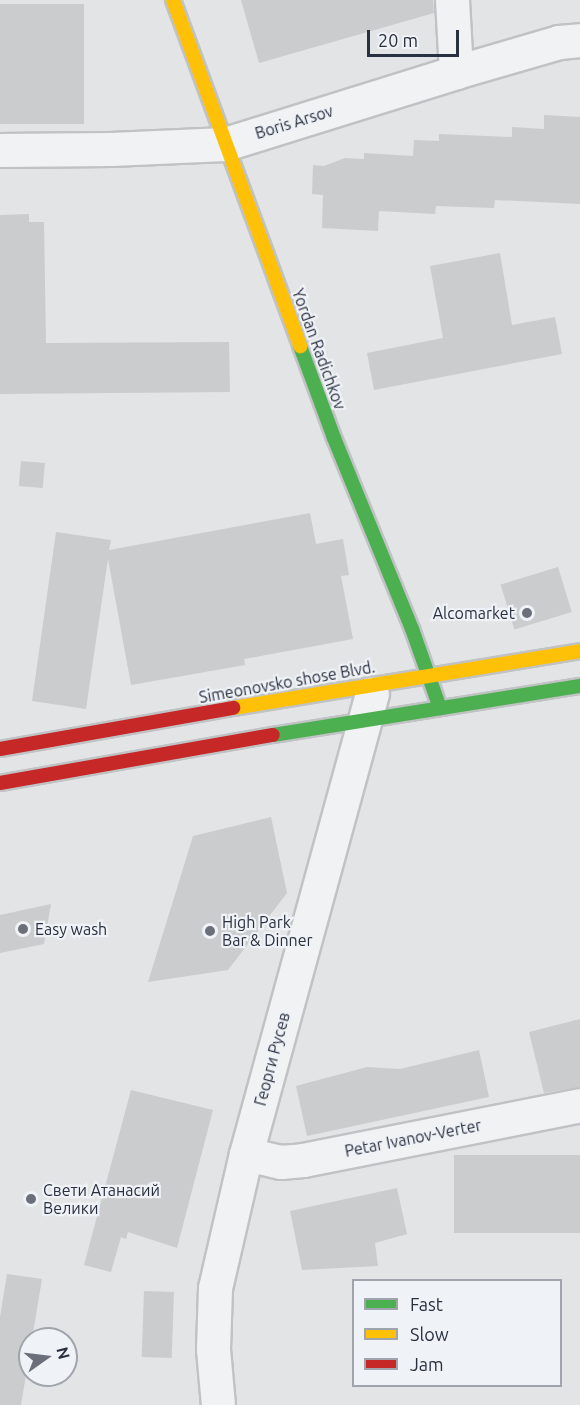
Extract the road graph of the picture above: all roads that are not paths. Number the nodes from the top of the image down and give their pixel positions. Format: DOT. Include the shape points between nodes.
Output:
graph roads {
  1 [pos="173,0"];
  2 [pos="452,0"];
  3 [pos="580,40"];
  4 [pos="456,72"];
  5 [pos="225,144"];
  6 [pos="0,150"];
  7 [pos="580,651"];
  8 [pos="428,674"];
  9 [pos="374,683"];
  10 [pos="580,686"];
  11 [pos="440,708"];
  12 [pos="366,719"];
  13 [pos="0,749"];
  14 [pos="0,783"];
  15 [pos="580,1105"];
  16 [pos="246,1154"];
  17 [pos="219,1405"];
  1 -- 5 [label="main road, Yordan Radichkov"];
  2 -- 4 [label="street"];
  3 -- 4 [label="street, Boris Arsov" via="559,42"];
  4 -- 5 [label="street, Boris Arsov"];
  5 -- 6 [label="street, Boris Arsov"];
  5 -- 8 [label="main road, Yordan Radichkov" via="334,438"];
  7 -- 8 [label="main road, Simeonovsko shose Blvd."];
  8 -- 9 [label="main road, Simeonovsko shose Blvd."];
  8 -- 11 [label="main road, Yordan Radichkov"];
  9 -- 12 [label="street, Георги Русев"];
  9 -- 13 [label="main road, Simeonovsko shose Blvd."];
  10 -- 11 [label="main road"];
  11 -- 12 [label="main road"];
  12 -- 14 [label="main road"];
  12 -- 16 [label="street, Георги Русев"];
  15 -- 16 [label="street, Petar Ivanov-Verter" via="303,1161 281,1162"];
  16 -- 17 [label="street, Георги Русев" via="214,1288 213,1349"];
}
